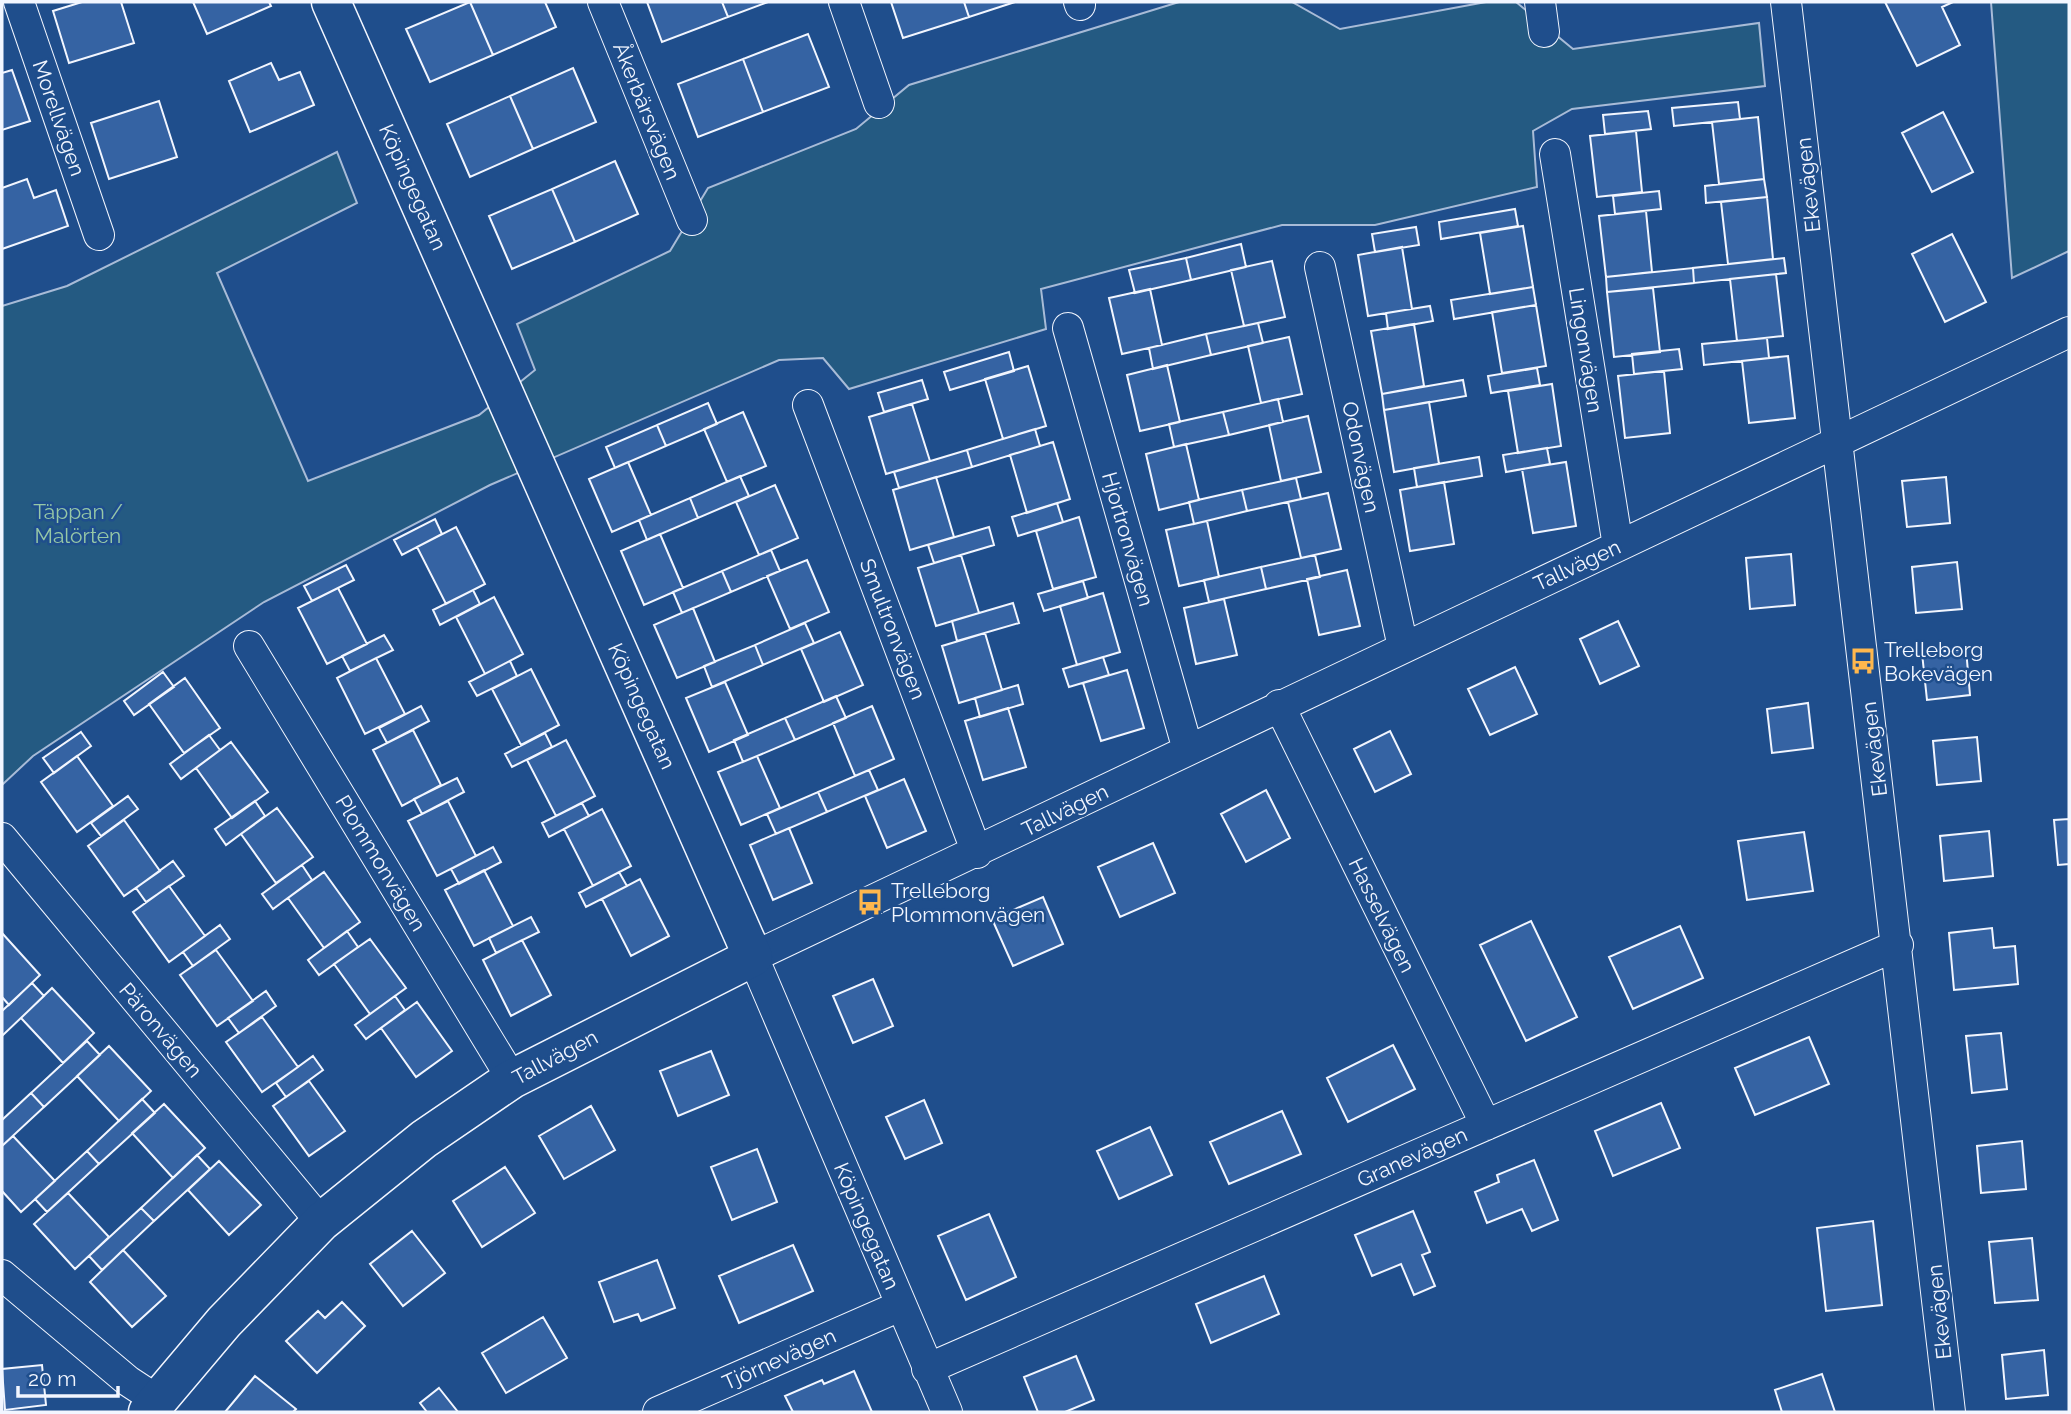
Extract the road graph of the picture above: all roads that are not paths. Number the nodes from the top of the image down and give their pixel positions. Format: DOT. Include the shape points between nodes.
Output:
graph roads {
  1 [pos="19,2"];
  2 [pos="331,2"];
  3 [pos="603,2"];
  4 [pos="844,2"];
  5 [pos="1540,2"];
  6 [pos="1786,2"];
  7 [pos="1544,32"];
  8 [pos="879,103"];
  9 [pos="1555,154"];
  10 [pos="692,220"];
  11 [pos="99,235"];
  12 [pos="1320,267"];
  13 [pos="1068,328"];
  14 [pos="2069,332"];
  15 [pos="808,405"];
  16 [pos="1836,443"];
  17 [pos="1618,546"];
  18 [pos="249,646"];
  19 [pos="1403,648"];
  20 [pos="1279,705"];
  21 [pos="1188,750"];
  22 [pos="2,838"];
  23 [pos="977,853"];
  24 [pos="1898,945"];
  25 [pos="753,957"];
  26 [pos="512,1079"];
  27 [pos="1486,1125"];
  28 [pos="321,1222"];
  29 [pos="2,1275"];
  30 [pos="900,1306"];
  31 [pos="927,1369"];
  32 [pos="153,1406"];
  33 [pos="658,1412"];
  34 [pos="947,1412"];
  35 [pos="1951,1412"];
  1 -- 11 [label="street, Morellvägen"];
  2 -- 25 [label="street, Köpingegatan"];
  3 -- 10 [label="street, Åkerbärsvägen"];
  4 -- 8 [label="street"];
  5 -- 7 [label="street"];
  6 -- 16 [label="street, Ekevägen"];
  9 -- 17 [label="street, Lingonvägen"];
  12 -- 19 [label="street, Odonvägen"];
  13 -- 21 [label="street, Hjortronvägen"];
  14 -- 16 [label="street, Tallvägen"];
  15 -- 23 [label="street, Smultronvägen"];
  16 -- 17 [label="street, Tallvägen"];
  16 -- 24 [label="street, Ekevägen"];
  17 -- 19 [label="street, Tallvägen"];
  18 -- 26 [label="street, Plommonvägen"];
  19 -- 20 [label="street, Tallvägen"];
  20 -- 21 [label="street, Tallvägen"];
  20 -- 27 [label="street, Hasselvägen"];
  21 -- 23 [label="street, Tallvägen"];
  22 -- 28 [label="street, Päronvägen"];
  23 -- 25 [label="street, Tallvägen"];
  24 -- 27 [label="street, Granevägen"];
  24 -- 35 [label="street, Ekevägen"];
  25 -- 26 [label="street, Tallvägen"];
  25 -- 30 [label="street, Köpingegatan"];
  26 -- 28 [label="street, Tallvägen" via="424,1139"];
  27 -- 31 [label="street, Granevägen"];
  28 -- 32 [label="street, Tallvägen" via="224,1322"];
  29 -- 32 [label="street"];
  30 -- 31 [label="street, Köpingegatan"];
  30 -- 33 [label="street, Tjörnevägen"];
  31 -- 34 [label="street, Köpingegatan"];
}
